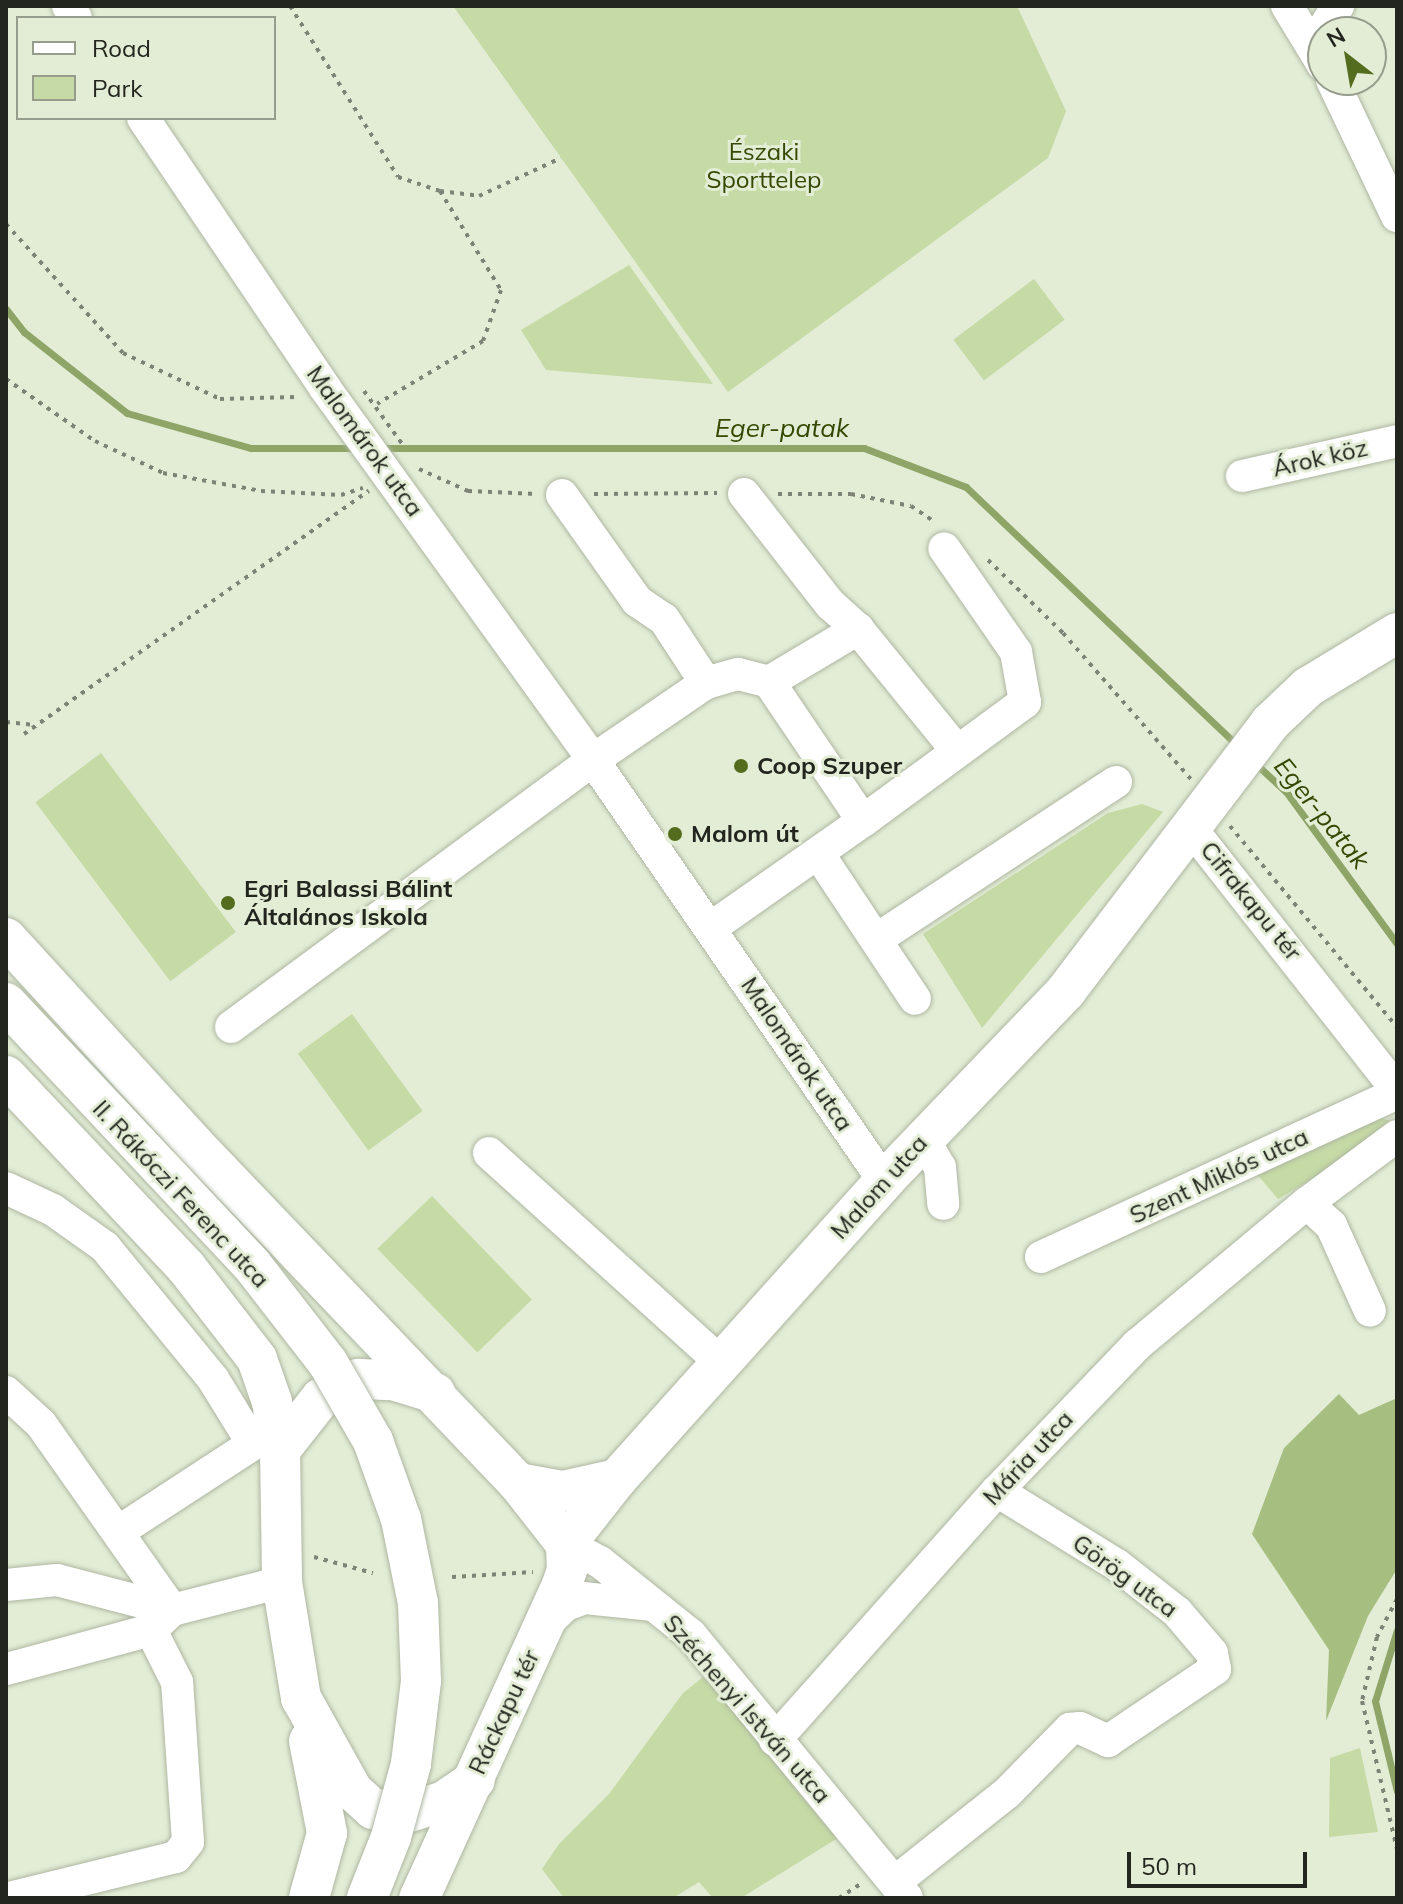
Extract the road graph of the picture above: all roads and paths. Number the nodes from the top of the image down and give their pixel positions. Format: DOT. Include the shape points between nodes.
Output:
graph roads {
  1 [pos="290,6"];
  2 [pos="1287,6"];
  3 [pos="1307,38"];
  4 [pos="1340,96"];
  5 [pos="144,120"];
  6 [pos="561,158"];
  7 [pos="440,191"];
  8 [pos="1397,216"];
  9 [pos="6,224"];
  10 [pos="6,379"];
  11 [pos="286,401"];
  12 [pos="1397,441"];
  13 [pos="1242,476"];
  14 [pos="397,477"];
  15 [pos="744,494"];
  16 [pos="562,495"];
  17 [pos="946,539"];
  18 [pos="982,554"];
  19 [pos="858,629"];
  20 [pos="1397,633"];
  21 [pos="769,682"];
  22 [pos="706,683"];
  23 [pos="6,722"];
  24 [pos="36,725"];
  25 [pos="24,734"];
  26 [pos="957,751"];
  27 [pos="593,760"];
  28 [pos="1116,782"];
  29 [pos="1210,800"];
  30 [pos="863,821"];
  31 [pos="818,853"];
  32 [pos="711,928"];
  33 [pos="6,938"];
  34 [pos="877,939"];
  35 [pos="915,999"];
  36 [pos="6,1003"];
  37 [pos="231,1027"];
  38 [pos="1397,1027"];
  39 [pos="6,1076"];
  40 [pos="1397,1092"];
  41 [pos="1397,1136"];
  42 [pos="923,1138"];
  43 [pos="489,1153"];
  44 [pos="884,1181"];
  45 [pos="6,1188"];
  46 [pos="1307,1203"];
  47 [pos="943,1204"];
  48 [pos="1041,1257"];
  49 [pos="1370,1311"];
  50 [pos="257,1359"];
  51 [pos="720,1362"];
  52 [pos="6,1392"];
  53 [pos="435,1393"];
  54 [pos="321,1398"];
  55 [pos="280,1450"];
  56 [pos="617,1479"];
  57 [pos="518,1483"];
  58 [pos="997,1491"];
  59 [pos="118,1532"];
  60 [pos="566,1557"];
  61 [pos="282,1566"];
  62 [pos="373,1573"];
  63 [pos="452,1577"];
  64 [pos="6,1585"];
  65 [pos="1397,1599"];
  66 [pos="659,1606"];
  67 [pos="161,1620"];
  68 [pos="543,1627"];
  69 [pos="6,1669"];
  70 [pos="301,1698"];
  71 [pos="775,1740"];
  72 [pos="475,1780"];
  73 [pos="1397,1849"];
  74 [pos="901,1890"];
  75 [pos="9,1898"];
  76 [pos="309,1898"];
  77 [pos="367,1898"];
  78 [pos="419,1898"];
  1 -- 7 [label="path" via="398,177"];
  2 -- 3 [label="street"];
  4 -- 8 [label="street"];
  5 -- 14 [label="street, Malomárok utca" via="329,392"];
  6 -- 7 [label="path" via="479,196"];
  7 -- 14 [label="path" via="501,290 483,341 377,404"];
  9 -- 11 [label="path" via="123,353 220,399"];
  10 -- 14 [label="path" via="95,441 163,473 261,491 341,495"];
  12 -- 13 [label="street, Árok köz"];
  14 -- 16 [label="path" via="468,491"];
  14 -- 24 [label="path"];
  14 -- 27 [label="street, Malomárok utca"];
  15 -- 16 [label="path"];
  15 -- 17 [label="path" via="851,494 911,506"];
  15 -- 19 [label="street" via="830,604"];
  16 -- 22 [label="street" via="637,601 664,619"];
  17 -- 26 [label="street" via="1016,652 1025,702"];
  18 -- 29 [label="path" via="1063,633"];
  19 -- 21 [label="street"];
  19 -- 26 [label="street"];
  20 -- 29 [label="main road" via="1308,687 1270,723"];
  21 -- 22 [label="street" via="738,674"];
  21 -- 30 [label="street"];
  22 -- 27 [label="street"];
  23 -- 24 [label="path"];
  24 -- 25 [label="path"];
  26 -- 30 [label="street"];
  27 -- 32 [label="street, Malomárok utca"];
  27 -- 37 [label="street"];
  28 -- 34 [label="street"];
  29 -- 38 [label="path"];
  29 -- 40 [label="street, Cifrakapu tér"];
  29 -- 42 [label="main road, Malom utca" via="1066,991"];
  30 -- 31 [label="street"];
  31 -- 32 [label="street"];
  31 -- 34 [label="street"];
  32 -- 44 [label="street, Malomárok utca"];
  33 -- 53 [label="main road, II. Rákóczi Ferenc utca" via="194,1144"];
  34 -- 35 [label="street"];
  36 -- 77 [label="main road, II. Rákóczi Ferenc utca, bridge" via="252,1265 328,1363 373,1441 401,1519 415,1589 421,1681 411,1764"];
  39 -- 50 [label="main road, II. Rákóczi Ferenc utca" via="186,1267"];
  40 -- 48 [label="street, Szent Miklós utca"];
  41 -- 46 [label="street, Mária utca"];
  42 -- 44 [label="main road, Malom utca"];
  42 -- 47 [label="street" via="940,1167"];
  43 -- 51 [label="street"];
  44 -- 51 [label="main road, Malom utca"];
  45 -- 59 [label="street" via="53,1210 105,1247 213,1379 253,1444"];
  46 -- 49 [label="street" via="1331,1225"];
  46 -- 58 [label="street, Mária utca" via="1137,1345"];
  50 -- 54 [label="main road" via="283,1383"];
  50 -- 55 [label="main road, II. Rákóczi Ferenc utca" via="272,1402"];
  51 -- 56 [label="main road, Malom utca"];
  52 -- 59 [label="street" via="41,1424"];
  53 -- 54 [label="main road" via="393,1380 358,1379"];
  53 -- 57 [label="main road"];
  54 -- 55 [label="main road"];
  55 -- 61 [label="main road, Ráckapu tér"];
  56 -- 57 [label="main road" via="563,1491"];
  56 -- 60 [label="main road, Malom utca"];
  57 -- 60 [label="main road"];
  58 -- 71 [label="street, Mária utca"];
  58 -- 74 [label="street, Görög utca" via="1117,1565 1177,1612 1212,1653 1215,1669 1108,1741 1070,1729"];
  59 -- 67 [label="street"];
  60 -- 63 [label="path"];
  60 -- 66 [label="street, Széchenyi István utca"];
  60 -- 68 [label="main road, Ráckapu tér"];
  61 -- 62 [label="path"];
  61 -- 67 [label="street"];
  61 -- 70 [label="main road, Ráckapu tér"];
  64 -- 67 [label="street" via="57,1580"];
  65 -- 73 [label="path" via="1377,1637 1362,1701"];
  66 -- 68 [label="street" via="584,1598 566,1605"];
  66 -- 71 [label="street, Széchenyi István utca" via="691,1635"];
  67 -- 69 [label="street"];
  67 -- 75 [label="street" via="177,1682 188,1842 176,1857"];
  68 -- 72 [label="main road, Ráckapu tér"];
  70 -- 72 [label="main road, Ráckapu tér" via="353,1791 373,1809 409,1812 444,1801"];
  70 -- 76 [label="main road" via="327,1833"];
  71 -- 74 [label="street, Széchenyi István utca"];
  72 -- 78 [label="main road"];
}
